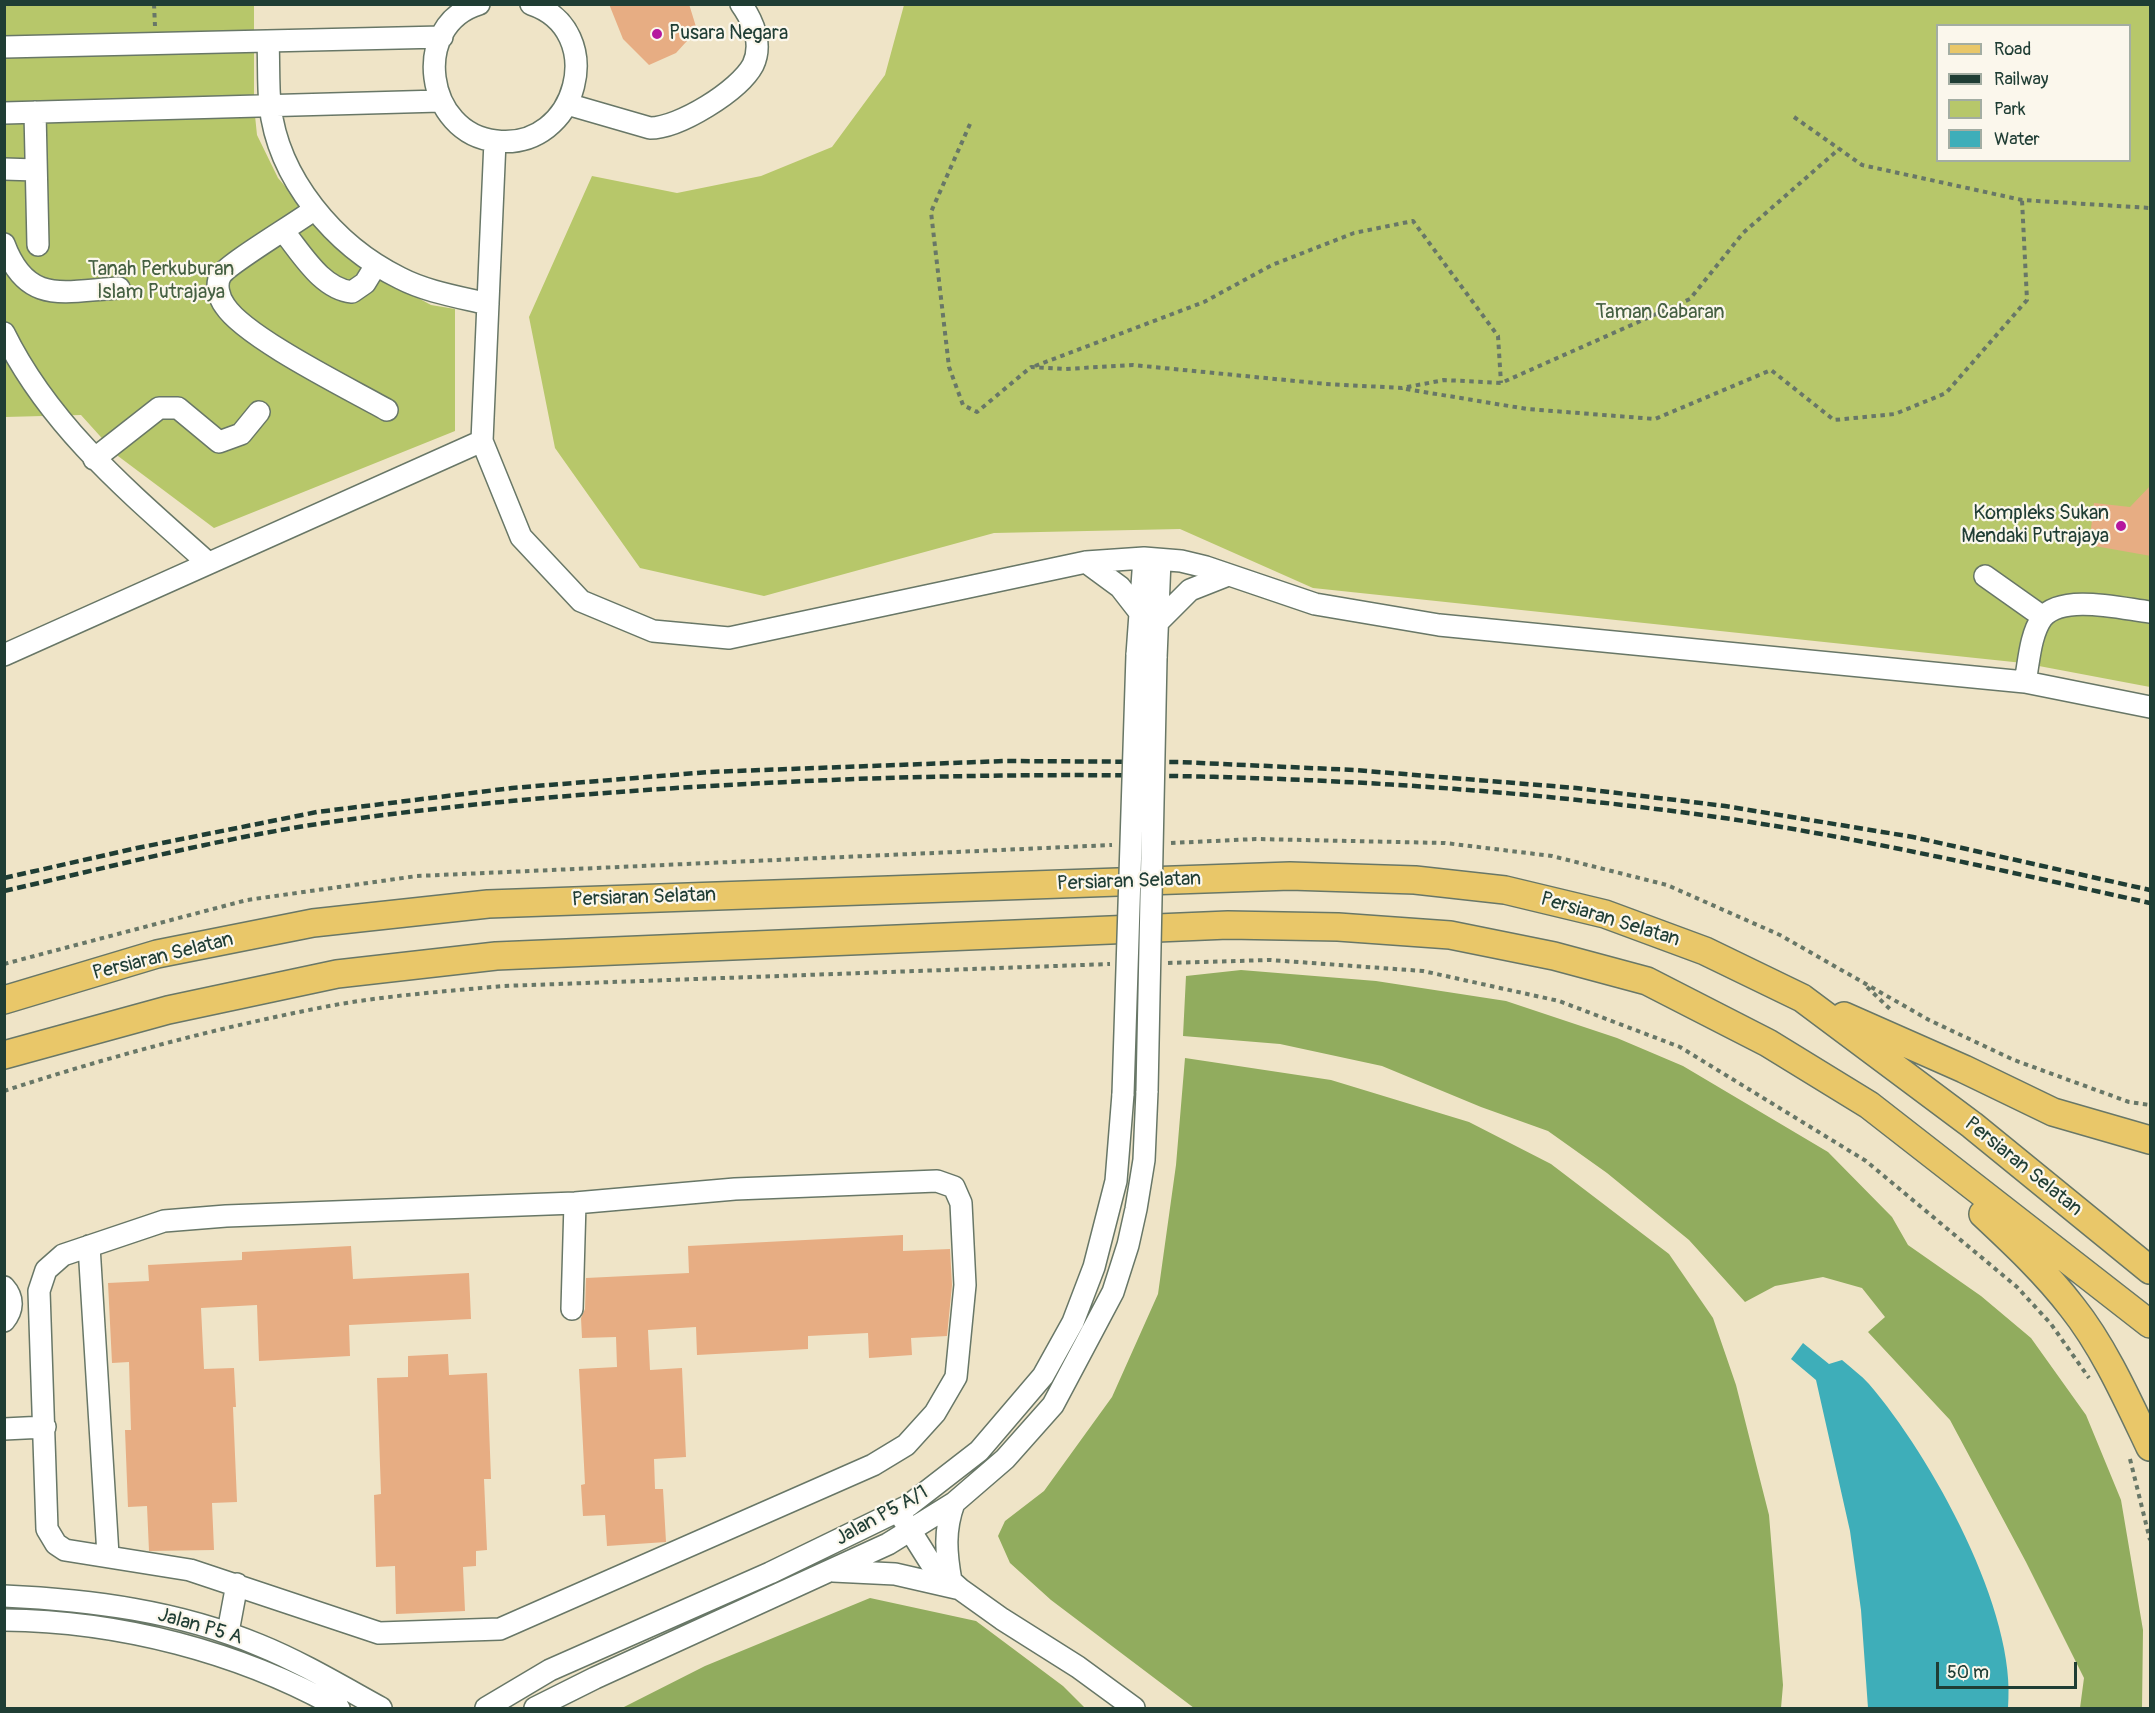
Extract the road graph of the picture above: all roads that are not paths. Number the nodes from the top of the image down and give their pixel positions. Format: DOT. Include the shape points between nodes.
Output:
graph roads {
  1 [pos="479,4"];
  2 [pos="531,4"];
  3 [pos="741,4"];
  4 [pos="442,37"];
  5 [pos="268,41"];
  6 [pos="4,47"];
  7 [pos="440,101"];
  8 [pos="567,104"];
  9 [pos="270,106"];
  10 [pos="35,112"];
  11 [pos="4,113"];
  12 [pos="495,141"];
  13 [pos="4,169"];
  14 [pos="36,170"];
  15 [pos="315,209"];
  16 [pos="284,232"];
  17 [pos="4,244"];
  18 [pos="38,245"];
  19 [pos="376,265"];
  20 [pos="119,288"];
  21 [pos="488,304"];
  22 [pos="4,333"];
  23 [pos="387,410"];
  24 [pos="259,412"];
  25 [pos="482,441"];
  26 [pos="94,459"];
  27 [pos="1152,559"];
  28 [pos="207,562"];
  29 [pos="1086,562"];
  30 [pos="1228,575"];
  31 [pos="1985,576"];
  32 [pos="2151,612"];
  33 [pos="2043,617"];
  34 [pos="1149,619"];
  35 [pos="4,655"];
  36 [pos="1147,657"];
  37 [pos="2025,681"];
  38 [pos="2151,707"];
  39 [pos="1802,998"];
  40 [pos="4,1000"];
  41 [pos="4,1055"];
  42 [pos="1869,1106"];
  43 [pos="2151,1140"];
  44 [pos="575,1203"];
  45 [pos="89,1246"];
  46 [pos="2151,1270"];
  47 [pos="4,1287"];
  48 [pos="572,1309"];
  49 [pos="4,1321"];
  50 [pos="2151,1324"];
  51 [pos="45,1427"];
  52 [pos="4,1429"];
  53 [pos="2151,1447"];
  54 [pos="954,1503"];
  55 [pos="898,1511"];
  56 [pos="910,1531"];
  57 [pos="108,1555"];
  58 [pos="830,1570"];
  59 [pos="237,1584"];
  60 [pos="955,1585"];
  61 [pos="4,1596"];
  62 [pos="4,1620"];
  63 [pos="228,1632"];
  64 [pos="338,1708"];
  65 [pos="381,1708"];
  66 [pos="486,1708"];
  67 [pos="535,1708"];
  68 [pos="1134,1708"];
  1 -- 4 [label="street" via="455,19"];
  2 -- 8 [label="street" via="558,22 572,44 577,68"];
  3 -- 8 [label="street" via="752,19 757,41 753,64 716,100 682,121 650,128"];
  4 -- 5 [label="street"];
  4 -- 7 [label="street" via="434,58 434,80"];
  5 -- 6 [label="street"];
  5 -- 9 [label="street"];
  7 -- 9 [label="street"];
  7 -- 12 [label="street" via="463,128"];
  8 -- 12 [label="street" via="543,131 520,140"];
  9 -- 10 [label="street"];
  9 -- 15 [label="street" via="278,142 293,177"];
  10 -- 11 [label="street"];
  10 -- 14 [label="street"];
  12 -- 21 [label="street"];
  13 -- 14 [label="street"];
  14 -- 18 [label="street"];
  15 -- 16 [label="street"];
  15 -- 19 [label="street" via="341,237"];
  16 -- 19 [label="street" via="327,282 340,291 352,292 365,283"];
  16 -- 23 [label="street" via="220,276 218,289 224,305 280,349"];
  17 -- 20 [label="street" via="26,282 52,292"];
  19 -- 21 [label="street" via="437,292"];
  21 -- 25 [label="street"];
  22 -- 26 [label="street" via="34,384"];
  24 -- 26 [label="street" via="241,434 219,442 178,408 159,408"];
  25 -- 28 [label="street"];
  25 -- 29 [label="street" via="521,537 581,601 652,631 729,638"];
  26 -- 28 [label="street"];
  27 -- 29 [label="street"];
  27 -- 30 [label="street" via="1206,567"];
  27 -- 34 [label="street"];
  28 -- 35 [label="street"];
  29 -- 34 [label="street" via="1120,587"];
  30 -- 34 [label="street" via="1190,590"];
  30 -- 37 [label="street" via="1315,604 1439,625"];
  31 -- 33 [label="street"];
  32 -- 33 [label="street" via="2068,603"];
  33 -- 37 [label="street" via="2032,643"];
  34 -- 36 [label="street"];
  36 -- 54 [label="street, Jalan P5 A/1, bridge" via="1148,1091 1144,1160 1128,1245 1108,1302 1053,1405 1005,1459"];
  36 -- 55 [label="street, Jalan P5 A/1, bridge" via="1116,1181 1094,1268 1073,1322 1043,1376 979,1451"];
  37 -- 38 [label="street"];
  39 -- 40 [label="main road, Persiaran Selatan" via="1683,942 1605,914 1505,890 1415,880 1290,876 488,904 313,924 168,952"];
  39 -- 43 [label="main road" via="2053,1112"];
  39 -- 46 [label="main road, Persiaran Selatan" via="1972,1125"];
  41 -- 42 [label="main road" via="168,1010 337,974 495,956 1228,925 1338,927 1450,935 1554,956 1647,981 1768,1043"];
  42 -- 50 [label="main road"];
  42 -- 53 [label="main road" via="2022,1251 2073,1308 2119,1383"];
  44 -- 45 [label="street" via="164,1221"];
  44 -- 48 [label="street"];
  44 -- 59 [label="street" via="735,1189 925,1181 954,1187 961,1203 965,1285 956,1377 934,1413 906,1445 873,1465 500,1629 379,1634"];
  45 -- 51 [label="street" via="63,1255 46,1270 39,1291"];
  45 -- 57 [label="street"];
  47 -- 49 [label="street" via="12,1306"];
  51 -- 52 [label="street"];
  51 -- 57 [label="street" via="47,1529 65,1550"];
  54 -- 56 [label="street, Jalan P5 A/1"];
  54 -- 60 [label="street" via="945,1550"];
  55 -- 56 [label="street"];
  55 -- 66 [label="street, Jalan P5 A/1" via="770,1573 550,1670"];
  56 -- 58 [label="street, Jalan P5 A/1"];
  56 -- 60 [label="street" via="930,1562"];
  57 -- 59 [label="street" via="190,1570"];
  58 -- 60 [label="street" via="896,1574"];
  58 -- 67 [label="street, Jalan P5 A/1"];
  59 -- 63 [label="street"];
  60 -- 68 [label="street"];
  61 -- 63 [label="street, Jalan P5 A" via="114,1605"];
  62 -- 64 [label="street, Jalan P5 A" via="97,1628 190,1648 259,1671"];
  63 -- 65 [label="street, Jalan P5 A" via="296,1662"];
}
